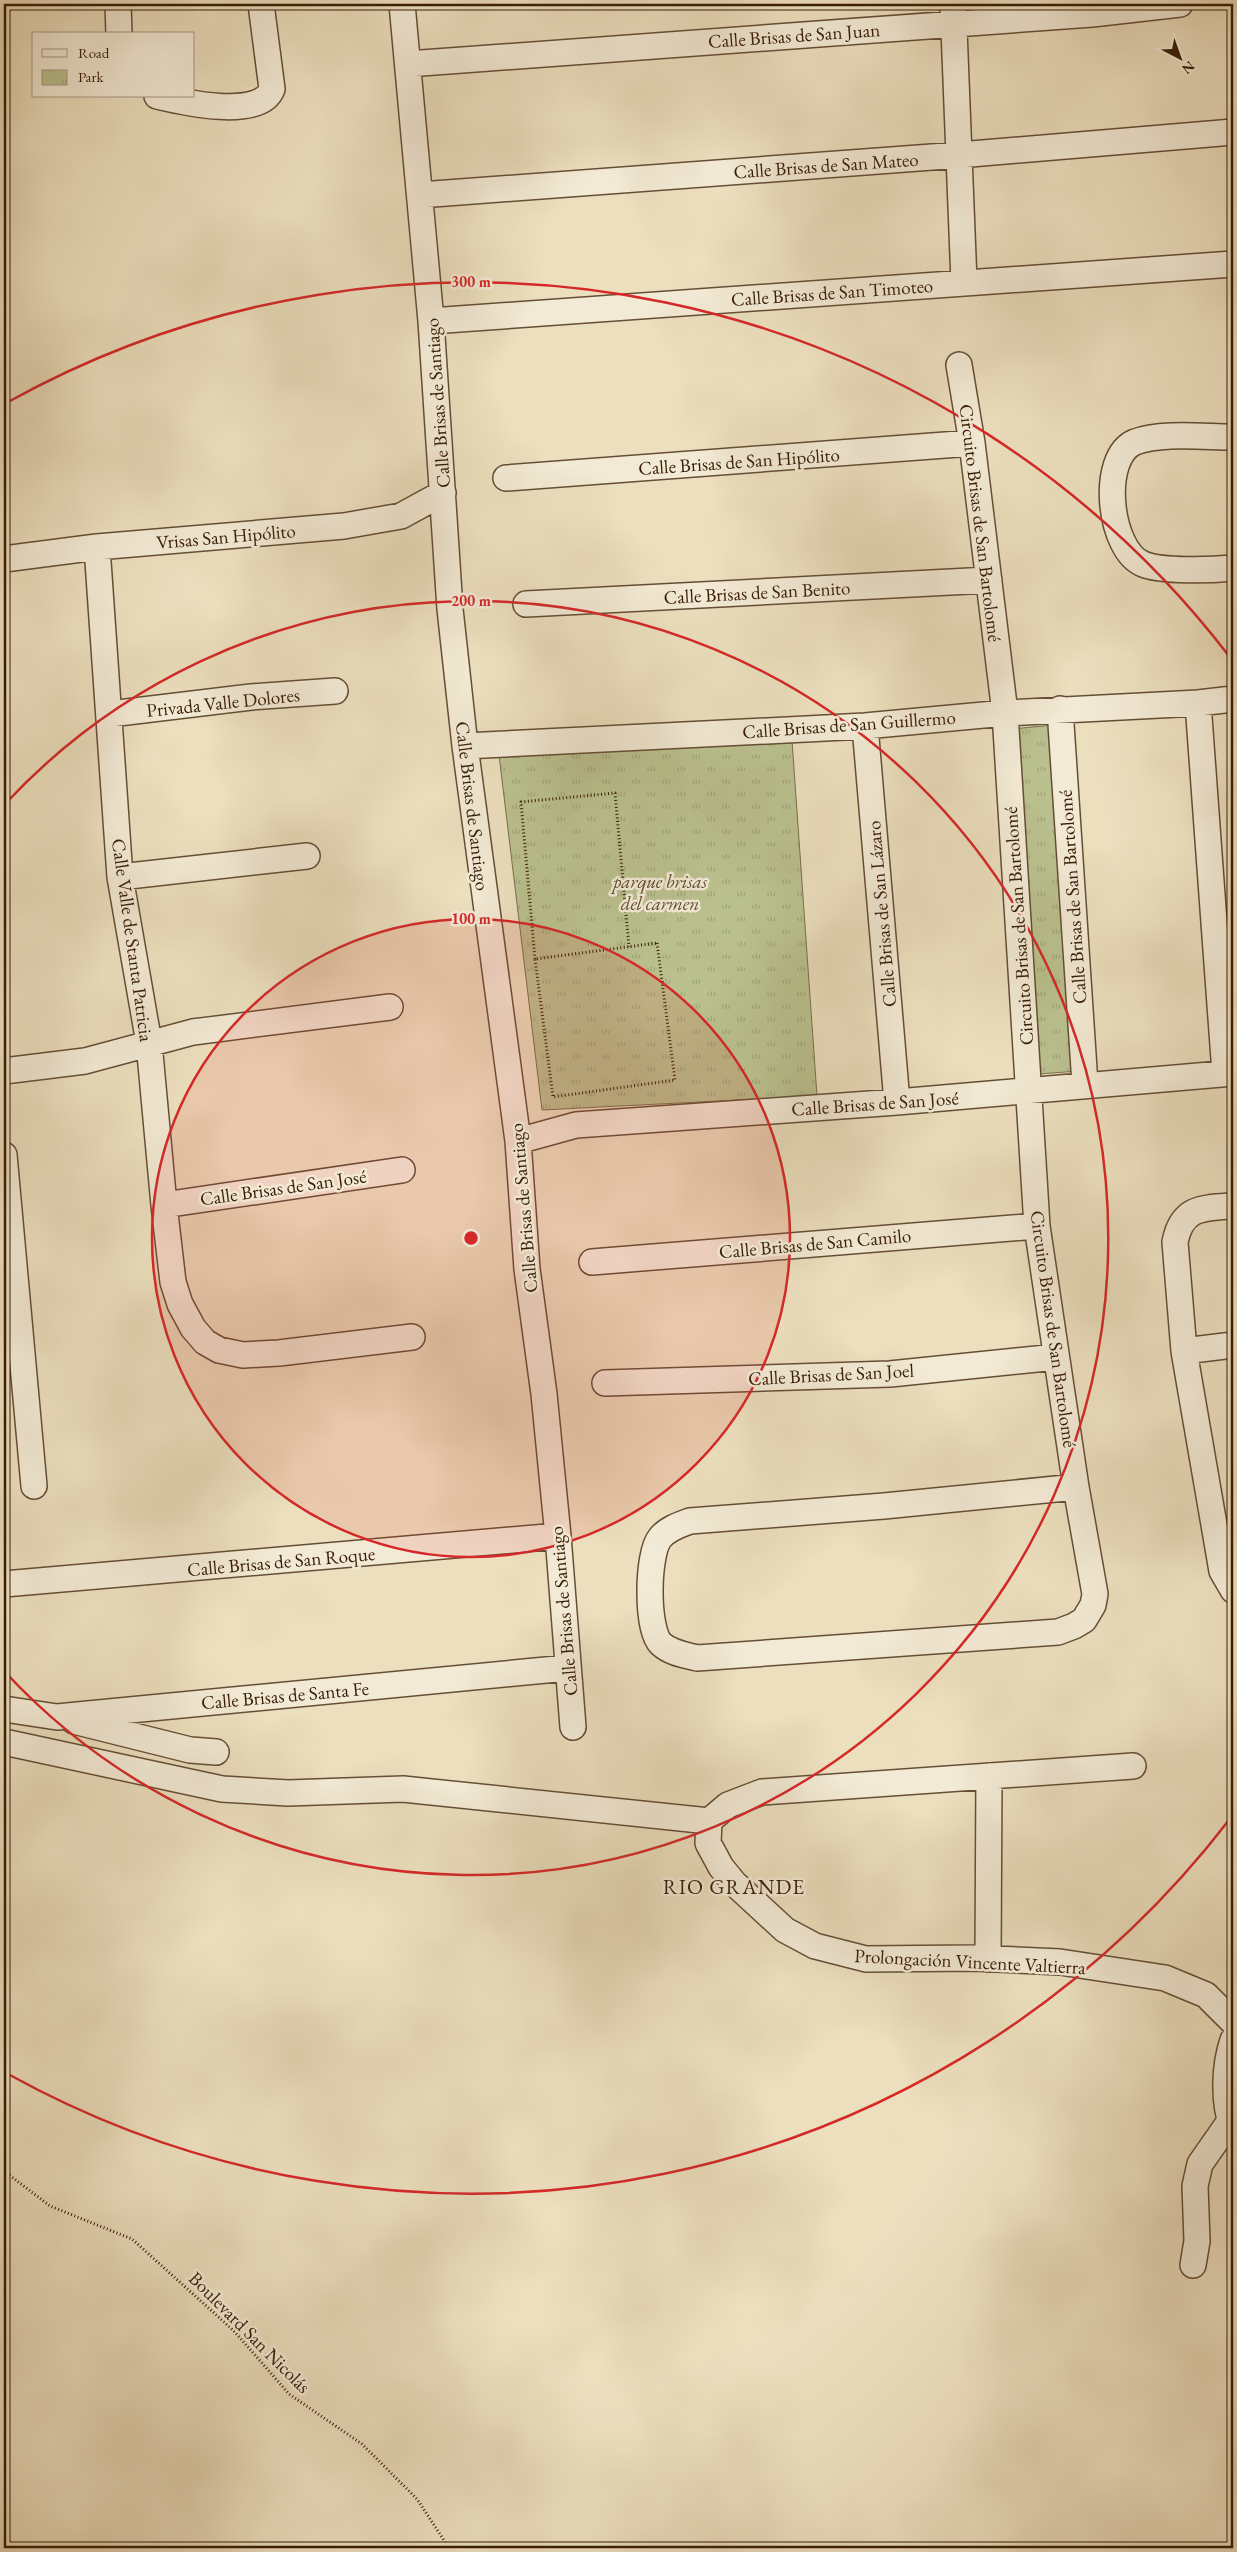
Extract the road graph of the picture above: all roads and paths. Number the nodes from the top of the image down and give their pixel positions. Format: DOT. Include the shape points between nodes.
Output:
graph roads {
  1 [pos="118,4"];
  2 [pos="261,4"];
  3 [pos="402,4"];
  4 [pos="1180,4"];
  5 [pos="954,14"];
  6 [pos="119,32"];
  7 [pos="408,64"];
  8 [pos="166,98"];
  9 [pos="1233,132"];
  10 [pos="959,155"];
  11 [pos="420,195"];
  12 [pos="1233,264"];
  13 [pos="964,282"];
  14 [pos="431,321"];
  15 [pos="959,365"];
  16 [pos="1233,437"];
  17 [pos="972,443"];
  18 [pos="506,478"];
  19 [pos="443,493"];
  20 [pos="97,547"];
  21 [pos="4,559"];
  22 [pos="1233,568"];
  23 [pos="989,580"];
  24 [pos="526,604"];
  25 [pos="335,691"];
  26 [pos="1233,699"];
  27 [pos="1198,703"];
  28 [pos="1060,709"];
  29 [pos="1005,713"];
  30 [pos="110,714"];
  31 [pos="865,726"];
  32 [pos="465,746"];
  33 [pos="307,856"];
  34 [pos="120,877"];
  35 [pos="629,947"];
  36 [pos="535,959"];
  37 [pos="390,1007"];
  38 [pos="149,1043"];
  39 [pos="4,1071"];
  40 [pos="1229,1073"];
  41 [pos="1085,1084"];
  42 [pos="1028,1091"];
  43 [pos="897,1102"];
  44 [pos="518,1141"];
  45 [pos="4,1155"];
  46 [pos="402,1170"];
  47 [pos="164,1205"];
  48 [pos="1233,1206"];
  49 [pos="1037,1226"];
  50 [pos="592,1262"];
  51 [pos="412,1337"];
  52 [pos="1233,1345"];
  53 [pos="1184,1351"];
  54 [pos="1056,1357"];
  55 [pos="605,1383"];
  56 [pos="34,1486"];
  57 [pos="1076,1487"];
  58 [pos="558,1536"];
  59 [pos="4,1584"];
  60 [pos="1233,1590"];
  61 [pos="567,1668"];
  62 [pos="4,1709"];
  63 [pos="57,1717"];
  64 [pos="573,1727"];
  65 [pos="4,1742"];
  66 [pos="216,1752"];
  67 [pos="1134,1766"];
  68 [pos="989,1776"];
  69 [pos="708,1832"];
  70 [pos="988,1959"];
  71 [pos="1233,2022"];
  72 [pos="1233,2040"];
  73 [pos="1232,2125"];
  74 [pos="4,2171"];
  75 [pos="1193,2265"];
  76 [pos="449,2548"];
  1 -- 6 [label="street"];
  2 -- 8 [label="street" via="272,89 266,100 257,104 219,106"];
  3 -- 7 [label="street, Calle Brisas de Santiago"];
  4 -- 5 [label="street, Calle Brisas de San Juan" via="1092,14"];
  5 -- 7 [label="street, Calle Brisas de San Juan"];
  5 -- 10 [label="street"];
  7 -- 11 [label="street, Calle Brisas de Santiago"];
  9 -- 10 [label="street, Calle Brisas de San Mateo"];
  10 -- 11 [label="street, Calle Brisas de San Mateo"];
  10 -- 13 [label="street"];
  11 -- 14 [label="street, Calle Brisas de Santiago"];
  12 -- 13 [label="street, Calle Brisas de San Timoteo"];
  13 -- 14 [label="street, Calle Brisas de San Timoteo"];
  14 -- 19 [label="street, Calle Brisas de Santiago"];
  15 -- 17 [label="street, Circuito Brisas de San Bartolomé"];
  16 -- 22 [label="street" via="1134,442 1119,455 1113,488 1118,535 1134,559 1154,567"];
  17 -- 18 [label="street, Calle Brisas de San Hipólito"];
  17 -- 23 [label="street, Circuito Brisas de San Bartolomé"];
  19 -- 20 [label="street, Vrisas San Hipólito" via="401,516 371,522"];
  19 -- 32 [label="street, Calle Brisas de Santiago" via="450,609"];
  20 -- 21 [label="street, Vrisas San Hipólito"];
  20 -- 30 [label="street, Calle Valle de Stanta Patricia"];
  23 -- 24 [label="street, Calle Brisas de San Benito"];
  23 -- 29 [label="street, Circuito Brisas de San Bartolomé"];
  25 -- 30 [label="street, Privada Valle Dolores" via="251,697"];
  26 -- 27 [label="street, Calle Brisas de San Guillermo"];
  27 -- 28 [label="street, Calle Brisas de San Guillermo"];
  27 -- 40 [label="street"];
  28 -- 29 [label="street, Calle Brisas de San Guillermo"];
  28 -- 41 [label="street, Calle Brisas de San Bartolomé"];
  29 -- 31 [label="street, Calle Brisas de San Guillermo"];
  29 -- 42 [label="street, Circuito Brisas de San Bartolomé"];
  30 -- 34 [label="street, Calle Valle de Stanta Patricia"];
  31 -- 32 [label="street, Calle Brisas de San Guillermo"];
  31 -- 43 [label="street, Calle Brisas de San Lázaro"];
  32 -- 44 [label="street, Calle Brisas de Santiago"];
  33 -- 34 [label="street"];
  34 -- 38 [label="street, Calle Valle de Stanta Patricia"];
  35 -- 36 [label="path"];
  35 -- 36 [label="path" via="615,793 521,802"];
  35 -- 36 [label="path" via="657,943 675,1080 553,1097"];
  37 -- 38 [label="street" via="193,1032"];
  38 -- 39 [label="street" via="86,1061"];
  38 -- 47 [label="street, Calle Valle de Stanta Patricia"];
  40 -- 41 [label="street, Calle Brisas de San José"];
  41 -- 42 [label="street, Calle Brisas de San José"];
  42 -- 43 [label="street, Calle Brisas de San José"];
  42 -- 49 [label="street, Circuito Brisas de San Bartolomé"];
  43 -- 44 [label="street, Calle Brisas de San José" via="576,1125"];
  44 -- 58 [label="street, Calle Brisas de Santiago" via="527,1269"];
  45 -- 56 [label="street"];
  46 -- 47 [label="street, Calle Brisas de San José"];
  47 -- 51 [label="street, Calle Valle de Stanta Patricia" via="173,1282 180,1304 193,1328 205,1342 219,1350 243,1355 279,1353"];
  48 -- 53 [label="street" via="1196,1211 1186,1216 1178,1228 1175,1242"];
  49 -- 50 [label="street, Calle Brisas de San Camilo"];
  49 -- 54 [label="street, Circuito Brisas de San Bartolomé"];
  52 -- 53 [label="street"];
  53 -- 60 [label="street" via="1222,1571"];
  54 -- 55 [label="street, Calle Brisas de San Joel" via="890,1374"];
  54 -- 57 [label="street, Circuito Brisas de San Bartolomé"];
  57 -- 57 [label="street, Circuito Brisas de San Bartolomé" via="1095,1594 1084,1620 1058,1632 697,1658 677,1653 661,1644 651,1621 651,1572 659,1539 672,1528 690,1521"];
  58 -- 59 [label="street, Calle Brisas de San Roque"];
  58 -- 61 [label="street, Calle Brisas de Santiago"];
  61 -- 63 [label="street, Calle Brisas de Santa Fe"];
  61 -- 64 [label="street, Calle Brisas de Santiago"];
  62 -- 63 [label="street, Calle Brisas de Santa Fe"];
  63 -- 66 [label="street" via="190,1750"];
  65 -- 69 [label="street" via="222,1789 288,1793 403,1789"];
  67 -- 68 [label="street"];
  68 -- 69 [label="street" via="762,1792 728,1805"];
  68 -- 70 [label="street"];
  69 -- 70 [label="street, Prolongación Vincente Valtierra" via="721,1867 734,1883 785,1930 815,1946 866,1959"];
  70 -- 71 [label="street, Prolongación Vincente Valtierra" via="1060,1962 1165,1978 1206,1995"];
  72 -- 73 [label="street" via="1227,2063"];
  73 -- 75 [label="street" via="1200,2164 1195,2186 1197,2241"];
  74 -- 76 [label="path, Boulevard San Nicolás" via="50,2206 132,2239 234,2331 289,2394 362,2444 417,2499"];
}
